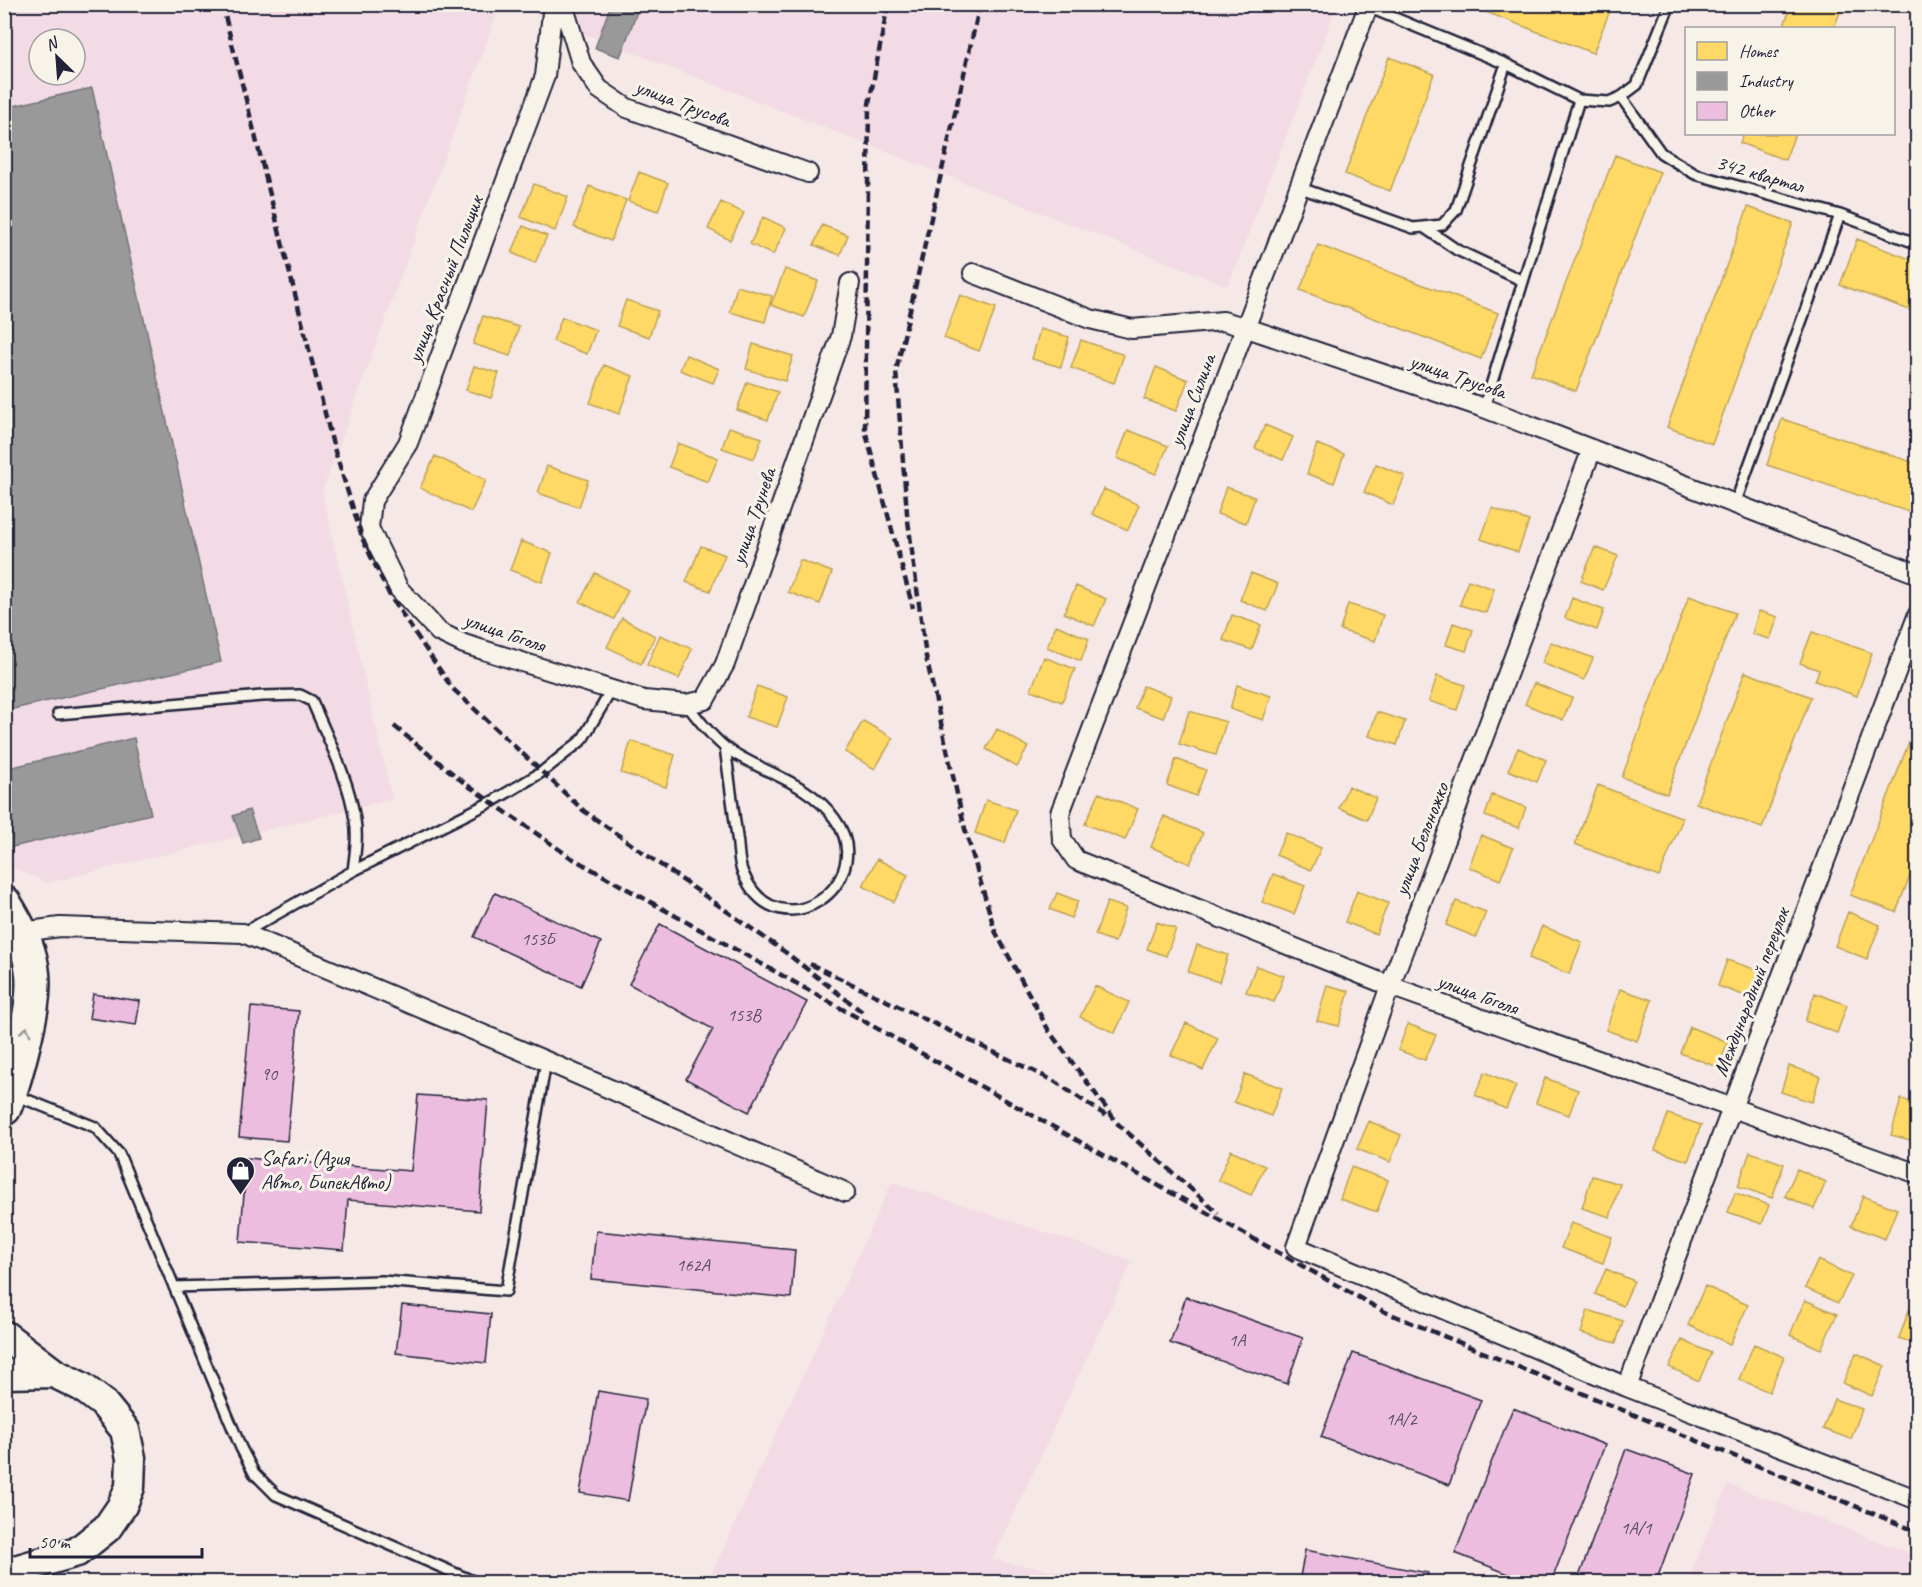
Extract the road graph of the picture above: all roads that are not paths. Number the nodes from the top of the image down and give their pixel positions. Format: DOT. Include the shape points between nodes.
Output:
graph roads {
  1 [pos="553,4"];
  2 [pos="563,4"];
  3 [pos="1670,4"];
  4 [pos="1368,6"];
  5 [pos="1506,64"];
  6 [pos="1621,97"];
  7 [pos="1579,100"];
  8 [pos="808,173"];
  9 [pos="1298,187"];
  10 [pos="1840,215"];
  11 [pos="1425,228"];
  12 [pos="1917,244"];
  13 [pos="973,273"];
  14 [pos="1523,281"];
  15 [pos="850,283"];
  16 [pos="1244,327"];
  17 [pos="1484,408"];
  18 [pos="1592,449"];
  19 [pos="1735,504"];
  20 [pos="384,561"];
  21 [pos="1917,574"];
  22 [pos="1917,614"];
  23 [pos="611,691"];
  24 [pos="686,704"];
  25 [pos="58,714"];
  26 [pos="725,747"];
  27 [pos="1060,813"];
  28 [pos="353,871"];
  29 [pos="4,903"];
  30 [pos="13,927"];
  31 [pos="243,933"];
  32 [pos="1390,986"];
  33 [pos="546,1061"];
  34 [pos="7,1100"];
  35 [pos="1731,1109"];
  36 [pos="1917,1174"];
  37 [pos="845,1192"];
  38 [pos="174,1287"];
  39 [pos="4,1335"];
  40 [pos="54,1373"];
  41 [pos="4,1374"];
  42 [pos="1627,1387"];
  43 [pos="1917,1500"];
  44 [pos="4,1570"];
  45 [pos="475,1582"];
  1 -- 20 [label="street, улица Красный Пильщик" via="545,76 408,443 372,501 369,528"];
  2 -- 8 [label="street, улица Трусова" via="580,63 599,89 627,108"];
  3 -- 6 [label="lane" via="1638,85"];
  4 -- 5 [label="lane"];
  4 -- 9 [label="street, улица Силина"];
  5 -- 7 [label="lane"];
  5 -- 11 [label="lane" via="1456,210 1442,225"];
  6 -- 7 [label="lane" via="1609,102"];
  6 -- 10 [label="lane, 342 квартал" via="1661,153 1695,174"];
  7 -- 14 [label="lane"];
  9 -- 11 [label="lane" via="1401,225"];
  9 -- 16 [label="street, улица Силина"];
  10 -- 12 [label="lane, 342 квартал"];
  10 -- 19 [label="lane"];
  11 -- 14 [label="lane" via="1457,250"];
  13 -- 16 [label="street, улица Трусова" via="1090,319 1132,329 1223,321"];
  14 -- 17 [label="lane"];
  15 -- 24 [label="street, улица Трунева" via="841,336 725,664 705,700"];
  16 -- 17 [label="street, улица Трусова"];
  16 -- 27 [label="street, улица Силина"];
  17 -- 18 [label="street, улица Трусова"];
  18 -- 19 [label="street, улица Трусова"];
  18 -- 32 [label="street, улица Белоножко"];
  19 -- 21 [label="street, улица Трусова"];
  20 -- 23 [label="street, улица Гоголя" via="399,589 439,632 464,644"];
  22 -- 35 [label="street, Международный переулок"];
  23 -- 24 [label="street, улица Гоголя" via="644,700"];
  23 -- 28 [label="lane" via="582,740 542,772"];
  24 -- 26 [label="lane"];
  25 -- 28 [label="lane" via="262,696 300,695 312,701 340,768 355,819"];
  26 -- 26 [label="lane" via="811,793 837,821 846,842 846,859 840,880 827,897 799,911 772,908 754,891 742,872"];
  27 -- 32 [label="street, улица Гоголя" via="1062,838 1076,860"];
  28 -- 31 [label="lane"];
  29 -- 30 [label="highway"];
  30 -- 31 [label="street"];
  34 -- 30 [label="highway, one-way" via="34,1002 33,970"];
  31 -- 33 [label="street"];
  32 -- 35 [label="street, улица Гоголя"];
  32 -- 42 [label="street, улица Белоножко" via="1296,1247"];
  33 -- 37 [label="street"];
  33 -- 38 [label="lane" via="506,1291 382,1281"];
  34 -- 38 [label="lane" via="95,1127 118,1154"];
  35 -- 36 [label="street, улица Гоголя"];
  35 -- 42 [label="street, Международный переулок"];
  38 -- 45 [label="lane" via="241,1448 254,1473 276,1495"];
  39 -- 40 [label="main road"];
  40 -- 41 [label="main road"];
  40 -- 44 [label="main road" via="103,1403 125,1430 131,1458 130,1487 107,1528 77,1552"];
  42 -- 43 [label="street"];
}
